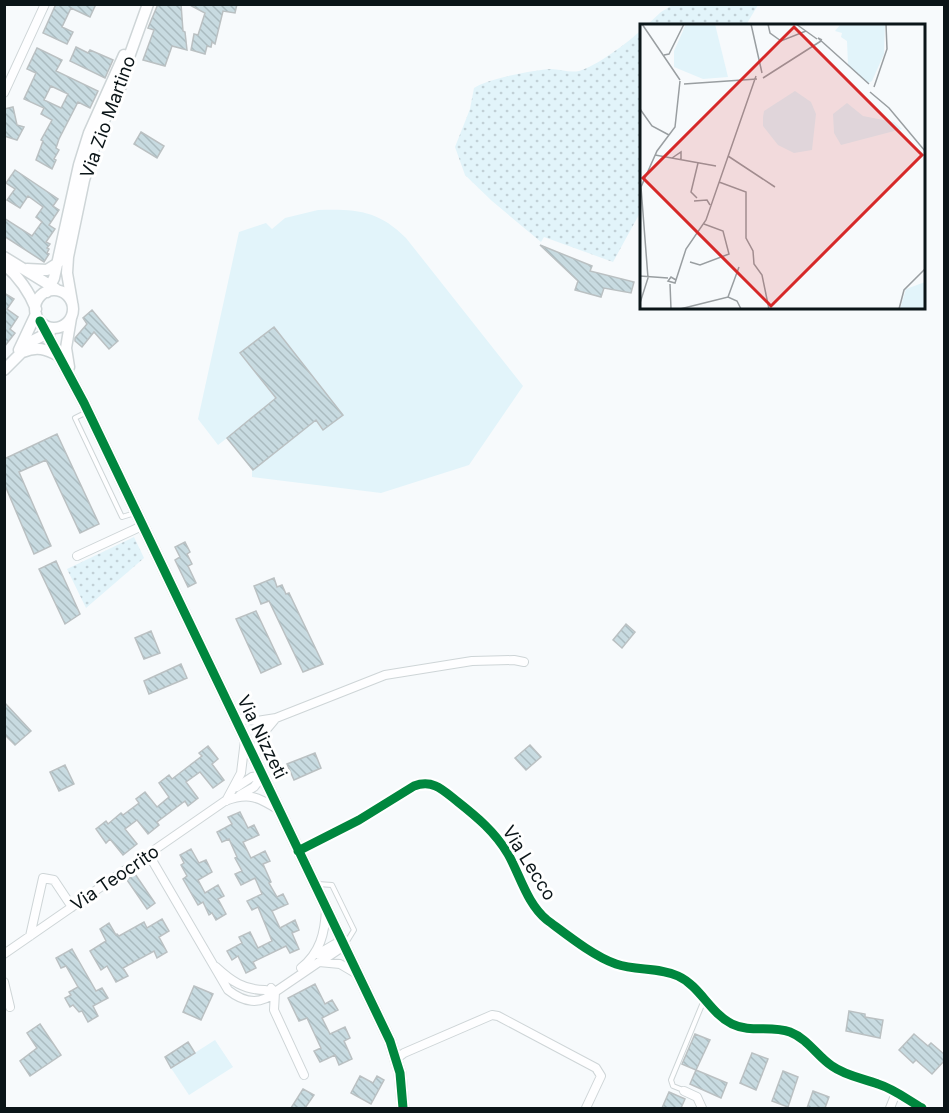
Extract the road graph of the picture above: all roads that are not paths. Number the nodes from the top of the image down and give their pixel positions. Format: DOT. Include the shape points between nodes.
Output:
graph roads {
  1 [pos="45,4"];
  2 [pos="144,4"];
  3 [pos="148,4"];
  4 [pos="4,93"];
  5 [pos="4,256"];
  6 [pos="58,263"];
  7 [pos="4,264"];
  8 [pos="26,269"];
  9 [pos="52,289"];
  10 [pos="72,302"];
  11 [pos="37,315"];
  12 [pos="72,316"];
  13 [pos="59,327"];
  14 [pos="45,334"];
  15 [pos="23,352"];
  16 [pos="59,357"];
  17 [pos="8,366"];
  18 [pos="75,385"];
  19 [pos="142,526"];
  20 [pos="77,556"];
  21 [pos="524,662"];
  22 [pos="235,718"];
  23 [pos="276,718"];
  24 [pos="245,739"];
  25 [pos="254,758"];
  26 [pos="263,776"];
  27 [pos="236,793"];
  28 [pos="280,811"];
  29 [pos="298,851"];
  30 [pos="149,855"];
  31 [pos="313,883"];
  32 [pos="72,907"];
  33 [pos="326,909"];
  34 [pos="30,936"];
  35 [pos="344,946"];
  36 [pos="4,954"];
  37 [pos="208,959"];
  38 [pos="315,961"];
  39 [pos="357,974"];
  40 [pos="4,982"];
  41 [pos="270,990"];
  42 [pos="265,1000"];
  43 [pos="704,1000"];
  44 [pos="10,1007"];
  45 [pos="274,1010"];
  46 [pos="396,1059"];
  47 [pos="304,1075"];
  48 [pos="684,1090"];
  49 [pos="896,1093"];
  50 [pos="403,1108"];
  51 [pos="586,1108"];
  52 [pos="702,1108"];
  53 [pos="890,1108"];
  54 [pos="922,1108"];
  1 -- 4 [label="street"];
  2 -- 6 [label="street, Via Zio Martino" via="89,133"];
  3 -- 10 [label="street, Via Zio Martino" via="122,84 100,129 88,167 68,257"];
  5 -- 8 [label="street"];
  6 -- 8 [label="street" via="47,270"];
  6 -- 9 [label="street, Via Zio Martino"];
  7 -- 11 [label="street" via="22,282"];
  8 -- 9 [label="street"];
  9 -- 10 [label="street" via="66,294"];
  9 -- 11 [label="street" via="39,298"];
  10 -- 12 [label="street"];
  11 -- 13 [label="street" via="50,328"];
  11 -- 14 [label="street"];
  11 -- 17 [label="street"];
  12 -- 13 [label="street"];
  12 -- 18 [label="street" via="66,348"];
  13 -- 14 [label="street"];
  14 -- 15 [label="street"];
  14 -- 16 [label="street"];
  15 -- 16 [label="street" via="42,348"];
  15 -- 17 [label="street"];
  16 -- 18 [label="street"];
  18 -- 19 [label="street, Via Nizzeti"];
  19 -- 20 [label="street"];
  19 -- 22 [label="street, Via Nizzeti"];
  21 -- 23 [label="street" via="472,661 386,675"];
  22 -- 23 [label="street"];
  22 -- 24 [label="street, Via Nizzeti"];
  23 -- 25 [label="street" via="261,736"];
  24 -- 25 [label="street, Via Nizzeti"];
  24 -- 27 [label="street"];
  25 -- 26 [label="street, Via Nizzeti"];
  26 -- 27 [label="street" via="254,787"];
  26 -- 28 [label="street, Via Nizzeti"];
  27 -- 28 [label="street" via="263,800"];
  27 -- 30 [label="street, Via Teocrito"];
  28 -- 29 [label="street, Via Nizzeti"];
  29 -- 31 [label="street, Via Nizzeti"];
  29 -- 43 [label="street, Via Lecco" via="414,786 435,784 497,836 545,918 617,965 679,976"];
  30 -- 32 [label="street, Via Teocrito"];
  30 -- 37 [label="street"];
  31 -- 33 [label="street, Via Nizzeti"];
  31 -- 35 [label="lane" via="332,885 350,921 354,930"];
  32 -- 34 [label="street, Via Teocrito"];
  32 -- 34 [label="street" via="54,880 43,878"];
  33 -- 35 [label="street, Via Nizzeti"];
  33 -- 38 [label="street"];
  34 -- 36 [label="street, Via Teocrito"];
  35 -- 38 [label="street"];
  35 -- 39 [label="street, Via Nizzeti"];
  37 -- 41 [label="street" via="238,985"];
  37 -- 42 [label="street" via="221,983 234,995 246,1000"];
  38 -- 39 [label="street" via="340,964"];
  38 -- 41 [label="street"];
  39 -- 46 [label="street, Via Nizzeti"];
  40 -- 44 [label="street"];
  41 -- 42 [label="street"];
  41 -- 45 [label="street"];
  42 -- 45 [label="street"];
  43 -- 48 [label="lane" via="671,1080 673,1086"];
  43 -- 49 [label="street, Via Lecco" via="738,1027 787,1030 843,1073"];
  45 -- 47 [label="street"];
  46 -- 50 [label="street, Via Nizzeti"];
  46 -- 51 [label="street" via="492,1015 498,1016 596,1068 601,1076"];
  48 -- 52 [label="street" via="697,1097"];
  49 -- 53 [label="street"];
  49 -- 54 [label="street, Via Lecco"];
}
